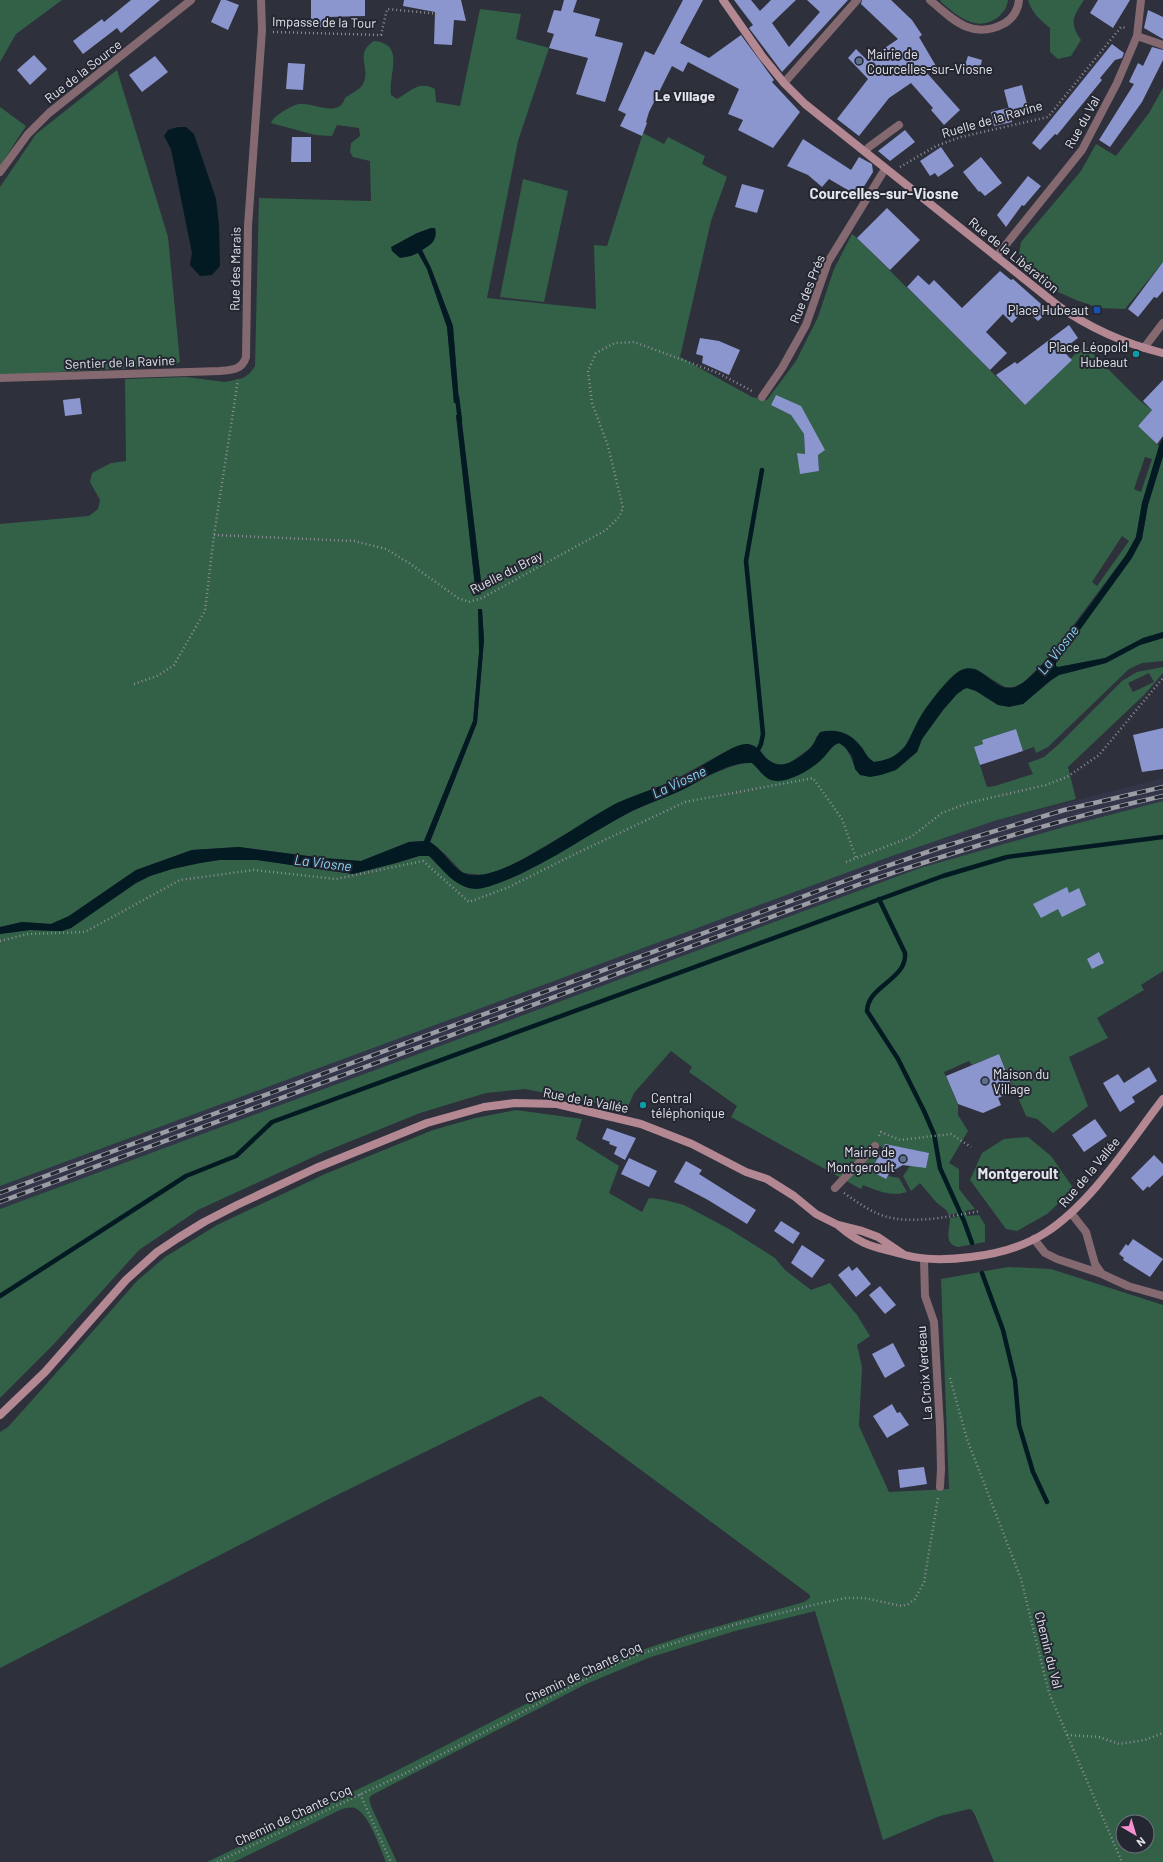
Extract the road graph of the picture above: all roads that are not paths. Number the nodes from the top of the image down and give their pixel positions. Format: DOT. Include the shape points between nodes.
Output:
graph roads {
  1 [pos="191,0"];
  2 [pos="261,0"];
  3 [pos="723,0"];
  4 [pos="857,0"];
  5 [pos="930,0"];
  6 [pos="1019,0"];
  7 [pos="1141,0"];
  8 [pos="1137,33"];
  9 [pos="1163,45"];
  10 [pos="784,83"];
  11 [pos="899,125"];
  12 [pos="865,151"];
  13 [pos="887,171"];
  14 [pos="0,172"];
  15 [pos="996,257"];
  16 [pos="1163,323"];
  17 [pos="1144,348"];
  18 [pos="1163,354"];
  19 [pos="240,367"];
  20 [pos="0,378"];
  21 [pos="762,396"];
  22 [pos="1163,1099"];
  23 [pos="875,1146"];
  24 [pos="835,1188"];
  25 [pos="1071,1213"];
  26 [pos="1034,1239"];
  27 [pos="924,1259"];
  28 [pos="1102,1274"];
  29 [pos="1163,1296"];
  30 [pos="0,1415"];
  31 [pos="940,1487"];
  1 -- 14 [label="street, Rue de la Source" via="49,113 28,134"];
  2 -- 19 [label="street, Rue des Marais" via="262,30 248,226 246,357"];
  3 -- 10 [label="main road, Rue de la Libération"];
  4 -- 10 [label="street"];
  5 -- 6 [label="street" via="962,25 988,30 1007,22 1018,8"];
  7 -- 8 [label="street, Rue du Val"];
  8 -- 9 [label="street"];
  8 -- 15 [label="street, Rue du Val" via="1117,83 1082,150"];
  10 -- 12 [label="main road, Rue de la Libération" via="824,120"];
  11 -- 12 [label="street"];
  12 -- 13 [label="main road, Rue de la Libération"];
  13 -- 15 [label="main road, Rue de la Libération"];
  13 -- 21 [label="street, Rue des Prés" via="828,262 806,325 782,368"];
  15 -- 17 [label="main road, Rue de la Libération" via="1078,320"];
  16 -- 17 [label="street"];
  17 -- 18 [label="main road, Rue de la Libération"];
  19 -- 20 [label="street, Sentier de la Ravine" via="220,371"];
  22 -- 25 [label="main road, Rue de la Vallée" via="1107,1172"];
  23 -- 24 [label="street"];
  25 -- 26 [label="main road, Rue de la Vallée"];
  25 -- 28 [label="street" via="1086,1232 1095,1264"];
  26 -- 27 [label="main road, Rue de la Vallée" via="980,1256 944,1260"];
  26 -- 28 [label="street" via="1050,1256"];
  27 -- 30 [label="main road, Rue de la Vallée" via="903,1254 878,1237 838,1225 816,1214 767,1179 746,1172 677,1138 624,1119 557,1104 534,1102 484,1107 427,1123 308,1171 204,1222 148,1260 126,1280 45,1372"];
  27 -- 31 [label="street, La Croix Verdeau" via="925,1296 934,1322 940,1427"];
  28 -- 29 [label="street" via="1128,1286"];
}
